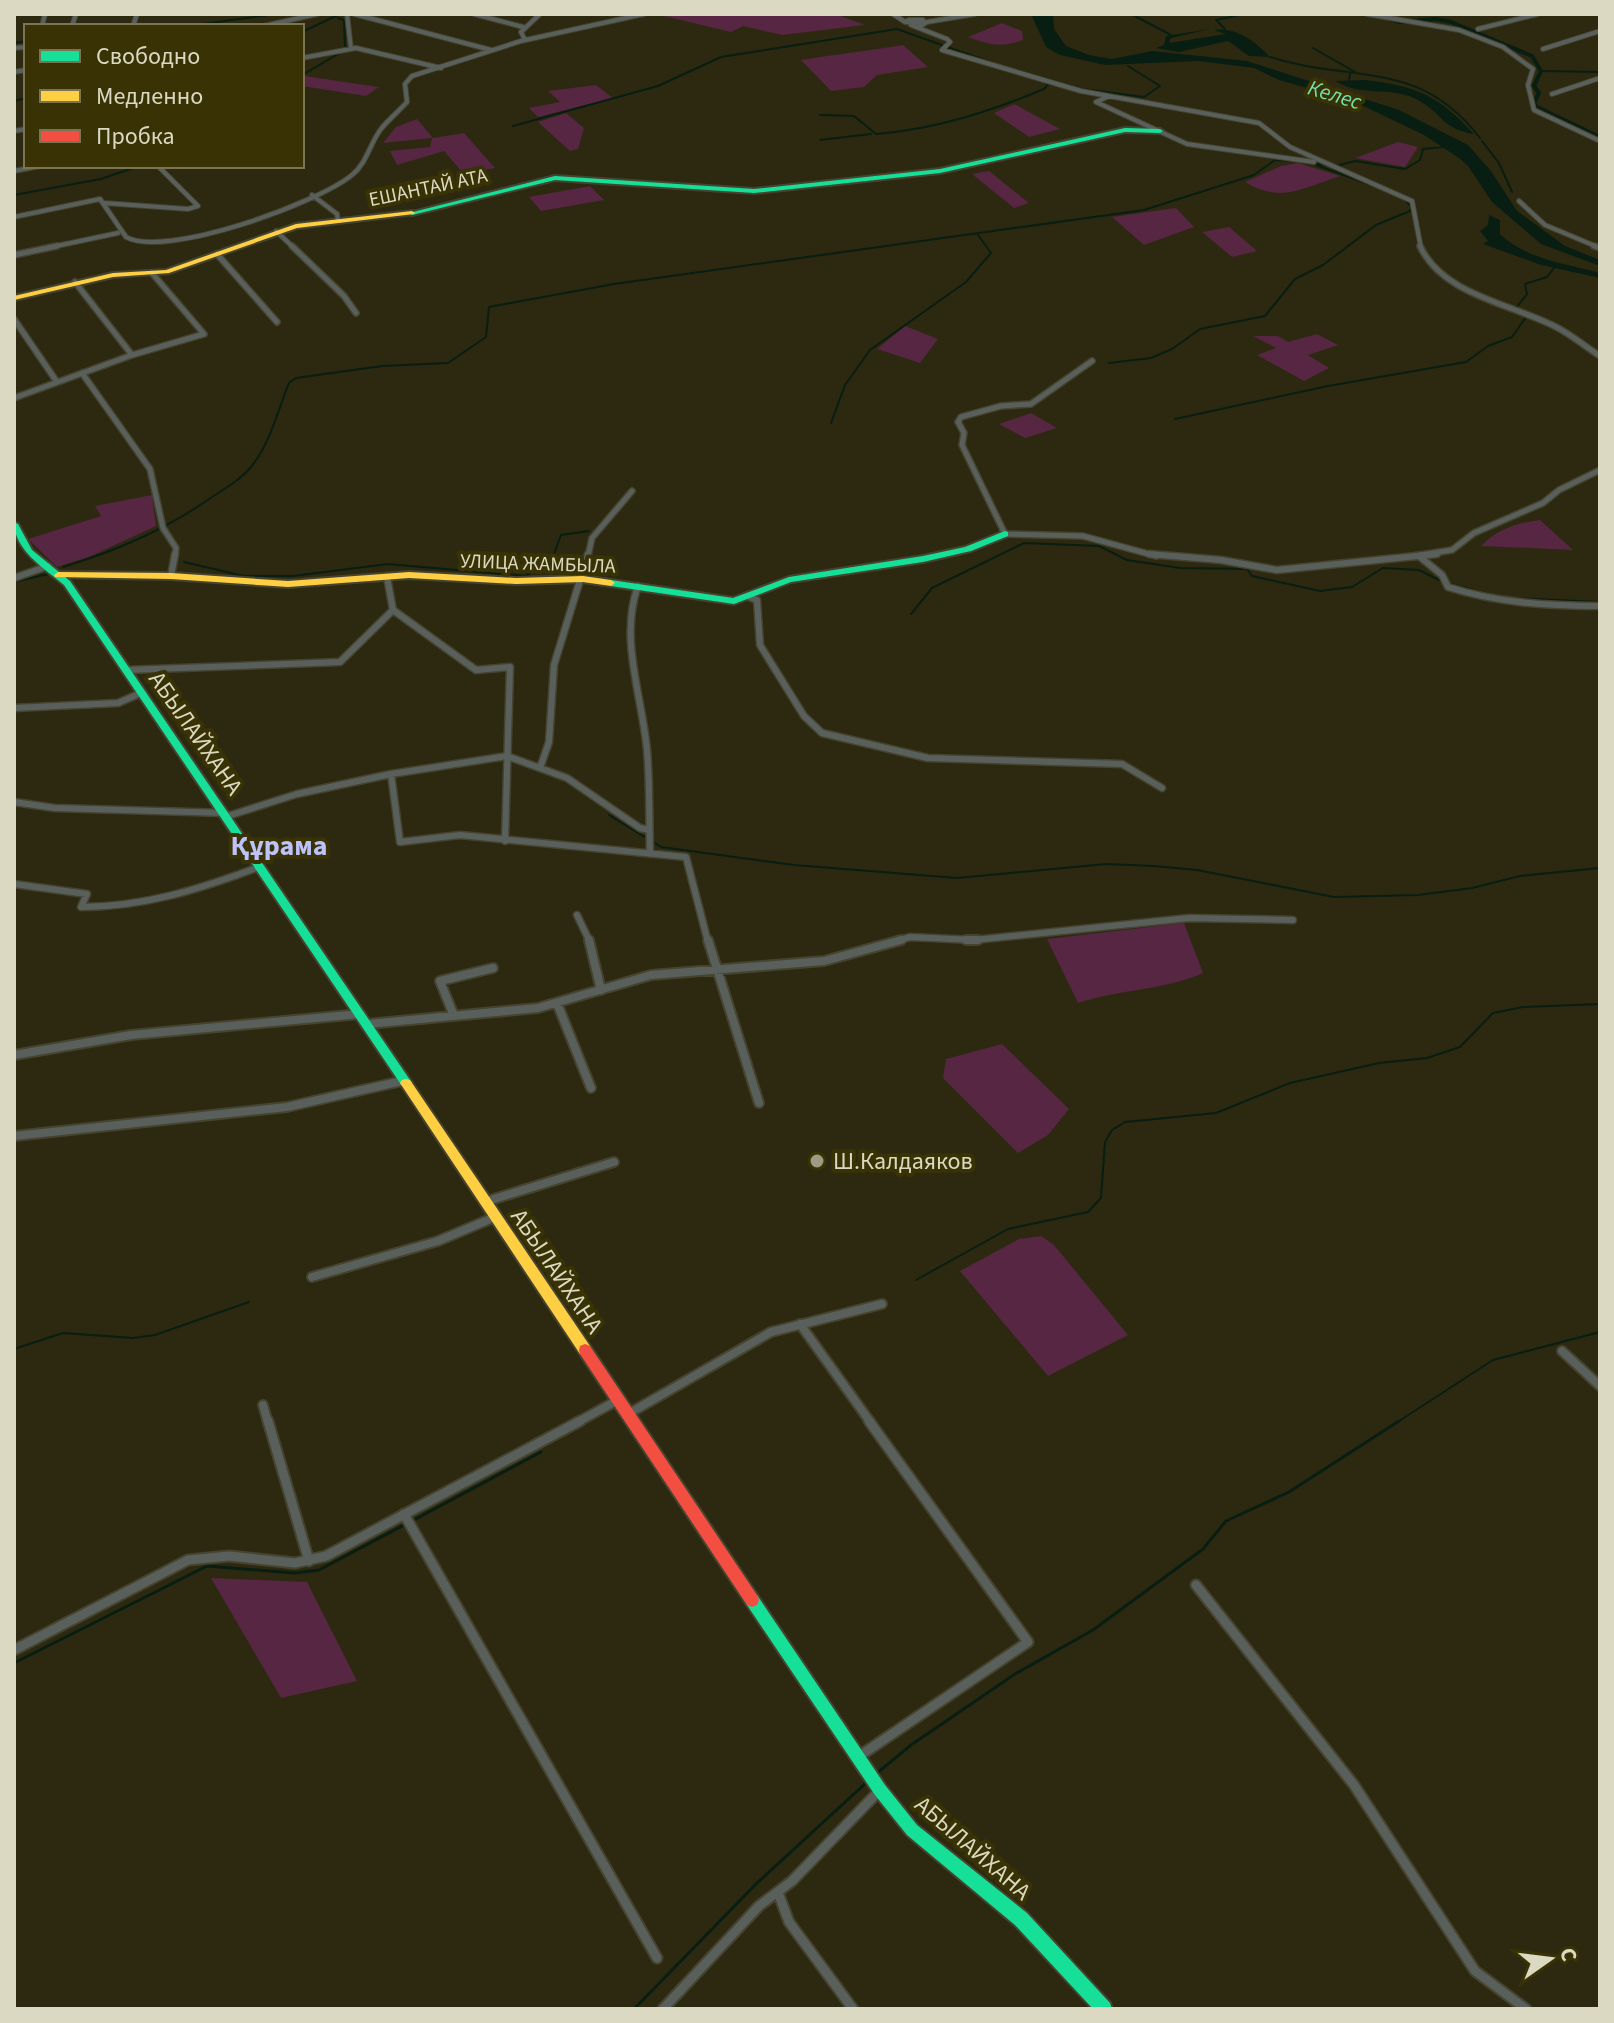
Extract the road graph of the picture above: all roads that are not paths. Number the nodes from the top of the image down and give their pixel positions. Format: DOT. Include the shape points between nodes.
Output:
graph roads {
  1 [pos="317,14"];
  2 [pos="347,14"];
  3 [pos="354,14"];
  4 [pos="474,14"];
  5 [pos="540,14"];
  6 [pos="644,14"];
  7 [pos="893,14"];
  8 [pos="975,14"];
  9 [pos="1367,14"];
  10 [pos="1538,14"];
  11 [pos="916,23"];
  12 [pos="273,24"];
  13 [pos="523,27"];
  14 [pos="1478,29"];
  15 [pos="1600,31"];
  16 [pos="525,40"];
  17 [pos="351,49"];
  18 [pos="1543,49"];
  19 [pos="491,50"];
  20 [pos="304,58"];
  21 [pos="441,68"];
  22 [pos="1600,78"];
  23 [pos="1552,94"];
  24 [pos="1111,95"];
  25 [pos="1160,131"];
  26 [pos="1600,141"];
  27 [pos="1322,163"];
  28 [pos="160,168"];
  29 [pos="312,195"];
  30 [pos="102,201"];
  31 [pos="1519,201"];
  32 [pos="14,217"];
  33 [pos="338,221"];
  34 [pos="276,231"];
  35 [pos="118,233"];
  36 [pos="1600,248"];
  37 [pos="217,254"];
  38 [pos="14,255"];
  39 [pos="152,273"];
  40 [pos="75,282"];
  41 [pos="14,298"];
  42 [pos="356,313"];
  43 [pos="14,319"];
  44 [pos="277,322"];
  45 [pos="132,355"];
  46 [pos="1600,356"];
  47 [pos="1092,361"];
  48 [pos="82,373"];
  49 [pos="57,382"];
  50 [pos="14,398"];
  51 [pos="1600,470"];
  52 [pos="632,491"];
  53 [pos="14,524"];
  54 [pos="1005,534"];
  55 [pos="1419,556"];
  56 [pos="48,566"];
  57 [pos="58,575"];
  58 [pos="171,576"];
  59 [pos="387,577"];
  60 [pos="14,578"];
  61 [pos="583,579"];
  62 [pos="638,586"];
  63 [pos="749,597"];
  64 [pos="1600,606"];
  65 [pos="393,610"];
  66 [pos="126,670"];
  67 [pos="141,693"];
  68 [pos="14,708"];
  69 [pos="507,756"];
  70 [pos="540,768"];
  71 [pos="391,774"];
  72 [pos="1162,788"];
  73 [pos="14,802"];
  74 [pos="226,814"];
  75 [pos="649,830"];
  76 [pos="505,841"];
  77 [pos="650,854"];
  78 [pos="259,867"];
  79 [pos="14,884"];
  80 [pos="577,915"];
  81 [pos="1293,920"];
  82 [pos="493,968"];
  83 [pos="716,970"];
  84 [pos="601,990"];
  85 [pos="557,1003"];
  86 [pos="454,1016"];
  87 [pos="363,1019"];
  88 [pos="14,1055"];
  89 [pos="402,1081"];
  90 [pos="591,1088"];
  91 [pos="759,1103"];
  92 [pos="14,1136"];
  93 [pos="614,1162"];
  94 [pos="484,1202"];
  95 [pos="495,1217"];
  96 [pos="312,1277"];
  97 [pos="882,1304"];
  98 [pos="800,1324"];
  99 [pos="1562,1351"];
  100 [pos="1600,1386"];
  101 [pos="618,1400"];
  102 [pos="263,1405"];
  103 [pos="628,1414"];
  104 [pos="404,1514"];
  105 [pos="309,1561"];
  106 [pos="1196,1585"];
  107 [pos="14,1650"];
  108 [pos="858,1757"];
  109 [pos="880,1790"];
  110 [pos="779,1895"];
  111 [pos="657,1958"];
  112 [pos="663,2009"];
  113 [pos="853,2009"];
  114 [pos="1104,2009"];
  115 [pos="1526,2009"];
  1 -- 12 [label="street"];
  2 -- 17 [label="street"];
  3 -- 19 [label="street"];
  4 -- 13 [label="street"];
  5 -- 13 [label="street"];
  6 -- 16 [label="street"];
  7 -- 11 [label="street"];
  8 -- 11 [label="street"];
  9 -- 26 [label="street" via="1398,24 1447,27 1521,56 1533,69 1528,85 1534,110"];
  10 -- 14 [label="street"];
  11 -- 24 [label="street" via="950,42 942,50 1009,72"];
  13 -- 16 [label="street"];
  15 -- 18 [label="street"];
  16 -- 19 [label="street"];
  17 -- 20 [label="street"];
  17 -- 21 [label="street"];
  19 -- 21 [label="street"];
  21 -- 29 [label="street" via="408,79 407,102 379,133 362,165 344,181"];
  22 -- 23 [label="street"];
  24 -- 25 [label="street" via="1096,102"];
  24 -- 27 [label="street" via="1259,123"];
  25 -- 27 [label="street" via="1198,147"];
  25 -- 33 [label="street, ЕШАНТАЙ АТА" via="1125,130 940,171 810,186 734,190 555,178 408,214"];
  27 -- 46 [label="street" via="1412,201 1417,208 1415,239 1437,271 1558,328"];
  28 -- 30 [label="street" via="198,206"];
  29 -- 33 [label="street" via="337,214"];
  29 -- 35 [label="street" via="189,240 144,245"];
  30 -- 32 [label="street"];
  30 -- 35 [label="street"];
  31 -- 36 [label="street" via="1563,235"];
  33 -- 34 [label="street, ЕШАНТАЙ АТА"];
  34 -- 37 [label="street, ЕШАНТАЙ АТА"];
  34 -- 42 [label="street"];
  35 -- 38 [label="street"];
  37 -- 39 [label="street, ЕШАНТАЙ АТА"];
  37 -- 44 [label="street"];
  39 -- 40 [label="street, ЕШАНТАЙ АТА"];
  39 -- 45 [label="street" via="204,334"];
  40 -- 41 [label="street, ЕШАНТАЙ АТА"];
  40 -- 45 [label="street"];
  43 -- 49 [label="street"];
  45 -- 48 [label="street"];
  47 -- 54 [label="street" via="1031,404 1001,406 958,422 964,433 962,445"];
  48 -- 49 [label="street"];
  48 -- 58 [label="street" via="150,469 163,528 176,548"];
  49 -- 50 [label="street"];
  51 -- 55 [label="street" via="1543,503 1474,533 1452,550"];
  52 -- 61 [label="street" via="596,531"];
  53 -- 56 [label="street, АБЫЛАЙХАНА" via="29,551"];
  54 -- 55 [label="street" via="1083,536 1162,558 1221,560 1277,570"];
  54 -- 63 [label="street, УЛИЦА ЖАМБЫЛА" via="923,559 789,580"];
  55 -- 64 [label="street" via="1448,587 1459,591 1518,602"];
  56 -- 57 [label="street, АБЫЛАЙХАНА"];
  56 -- 60 [label="street"];
  57 -- 58 [label="street, УЛИЦА ЖАМБЫЛА"];
  57 -- 66 [label="street, АБЫЛАЙХАНА"];
  58 -- 59 [label="street, УЛИЦА ЖАМБЫЛА" via="288,584"];
  59 -- 61 [label="street, УЛИЦА ЖАМБЫЛА"];
  59 -- 65 [label="street"];
  61 -- 62 [label="street, УЛИЦА ЖАМБЫЛА"];
  61 -- 70 [label="street" via="554,665 549,742"];
  62 -- 63 [label="street, УЛИЦА ЖАМБЫЛА" via="713,601"];
  62 -- 75 [label="street" via="632,612 647,749"];
  63 -- 72 [label="street" via="757,600 766,658 804,716 822,733 928,758 1122,764"];
  65 -- 66 [label="street" via="340,662"];
  65 -- 69 [label="street" via="476,670 510,667"];
  66 -- 67 [label="street, АБЫЛАЙХАНА"];
  67 -- 68 [label="street" via="118,703"];
  67 -- 74 [label="street, АБЫЛАЙХАНА"];
  69 -- 70 [label="street"];
  69 -- 71 [label="street"];
  69 -- 76 [label="street"];
  70 -- 75 [label="street" via="567,778"];
  71 -- 74 [label="street"];
  71 -- 76 [label="street" via="400,842 460,835"];
  73 -- 74 [label="street"];
  74 -- 78 [label="street, АБЫЛАЙХАНА"];
  75 -- 77 [label="street"];
  76 -- 77 [label="street"];
  77 -- 83 [label="street" via="686,857"];
  78 -- 79 [label="street" via="186,894 116,908 81,907 87,894"];
  78 -- 87 [label="street, АБЫЛАЙХАНА"];
  80 -- 84 [label="street" via="591,943"];
  81 -- 83 [label="street" via="1189,918 974,940 910,937 824,961"];
  82 -- 86 [label="street" via="440,981"];
  83 -- 84 [label="street" via="651,975"];
  83 -- 91 [label="street"];
  84 -- 85 [label="street"];
  85 -- 86 [label="street"];
  85 -- 90 [label="street"];
  86 -- 87 [label="street"];
  87 -- 88 [label="street" via="131,1035"];
  87 -- 89 [label="street, АБЫЛАЙХАНА"];
  89 -- 92 [label="street" via="287,1107"];
  89 -- 94 [label="street, АБЫЛАЙХАНА"];
  93 -- 94 [label="street"];
  94 -- 95 [label="street, АБЫЛАЙХАНА"];
  95 -- 96 [label="street" via="438,1241"];
  95 -- 101 [label="street, АБЫЛАЙХАНА"];
  97 -- 98 [label="street"];
  98 -- 103 [label="street" via="771,1332"];
  98 -- 108 [label="street" via="1028,1642"];
  99 -- 100 [label="street"];
  101 -- 103 [label="street, АБЫЛАЙХАНА"];
  101 -- 104 [label="street"];
  102 -- 105 [label="street"];
  103 -- 108 [label="street, АБЫЛАЙХАНА"];
  104 -- 105 [label="street" via="355,1543"];
  104 -- 111 [label="street"];
  105 -- 107 [label="street" via="212,1553 188,1560"];
  106 -- 115 [label="street" via="1354,1785 1475,1971"];
  108 -- 109 [label="street, АБЫЛАЙХАНА"];
  109 -- 110 [label="street" via="853,1811"];
  109 -- 114 [label="street, АБЫЛАЙХАНА" via="912,1830 1048,1945"];
  110 -- 112 [label="street" via="759,1906"];
  110 -- 113 [label="street" via="789,1922"];
}
